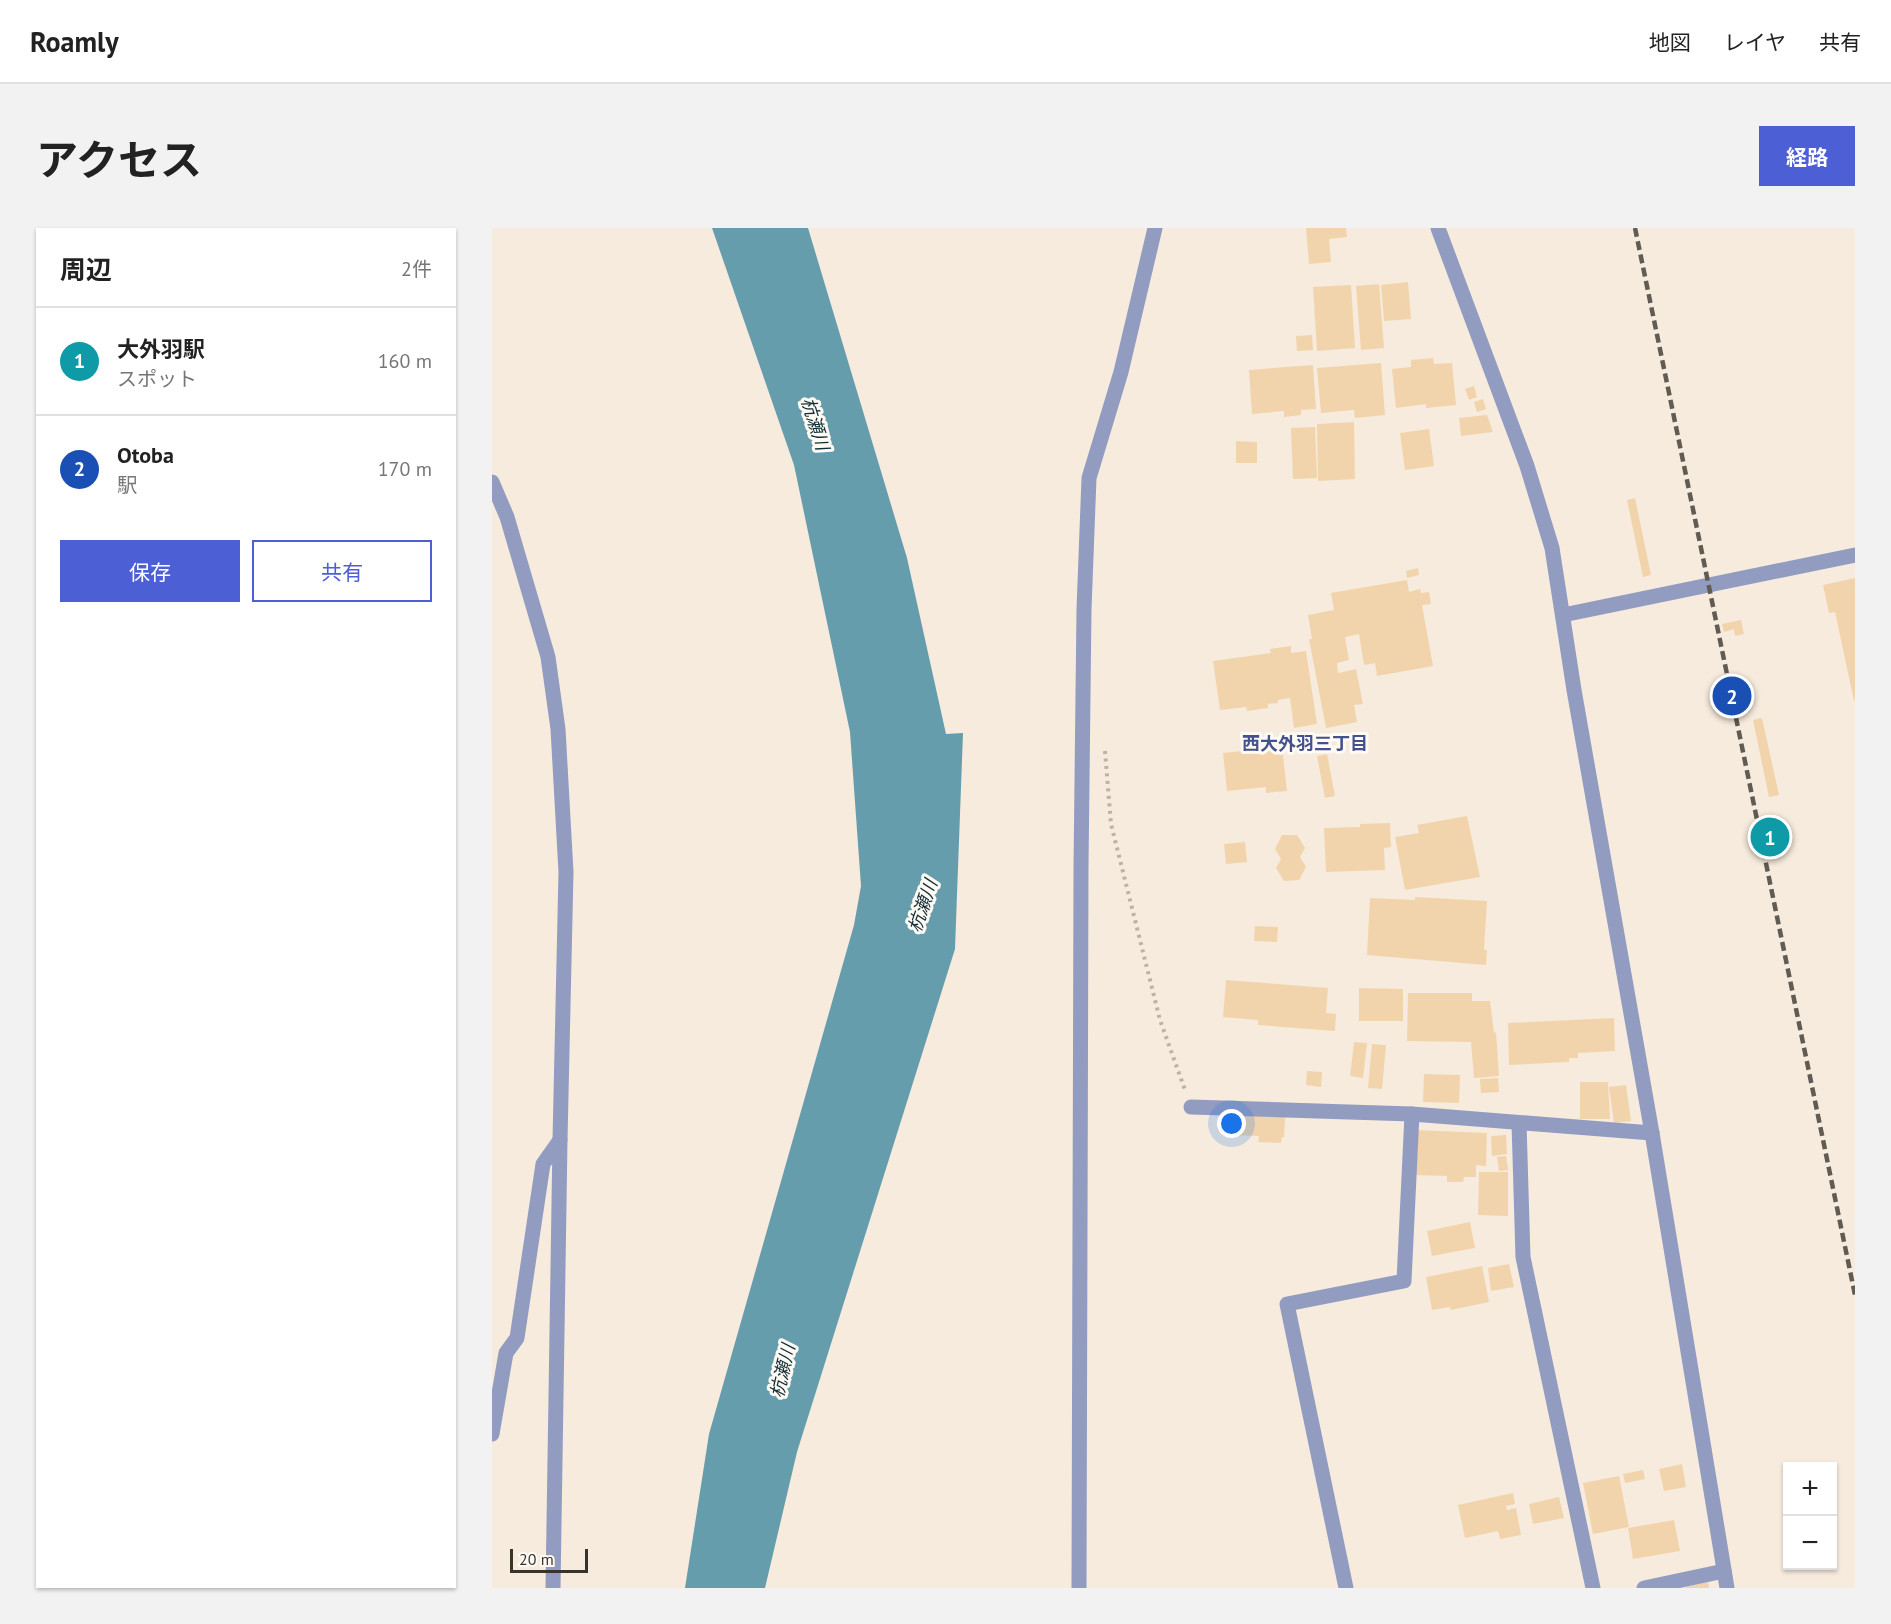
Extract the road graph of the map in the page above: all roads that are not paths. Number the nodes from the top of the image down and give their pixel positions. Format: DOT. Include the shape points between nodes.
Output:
graph roads {
  1 [pos="1155,228"];
  2 [pos="1438,228"];
  3 [pos="492,482"];
  4 [pos="1855,555"];
  5 [pos="1563,615"];
  6 [pos="1191,1107"];
  7 [pos="1412,1114"];
  8 [pos="1519,1123"];
  9 [pos="1652,1133"];
  10 [pos="560,1140"];
  11 [pos="492,1434"];
  12 [pos="1724,1571"];
  13 [pos="553,1588"];
  14 [pos="1079,1588"];
  15 [pos="1347,1588"];
  16 [pos="1593,1588"];
  17 [pos="1644,1588"];
  18 [pos="1727,1588"];
  1 -- 14 [label="street" via="1089,478 1081,867"];
  2 -- 5 [label="street" via="1527,466 1552,548"];
  3 -- 10 [label="street" via="507,517 548,657 558,729 566,872"];
  4 -- 5 [label="street"];
  5 -- 9 [label="street"];
  6 -- 7 [label="street"];
  7 -- 8 [label="street"];
  7 -- 15 [label="street" via="1404,1281 1287,1304"];
  8 -- 9 [label="street"];
  8 -- 16 [label="street" via="1522,1257"];
  9 -- 12 [label="street"];
  10 -- 11 [label="street" via="543,1164 517,1338 506,1353"];
  10 -- 13 [label="street"];
  12 -- 17 [label="street"];
  12 -- 18 [label="street"];
}
